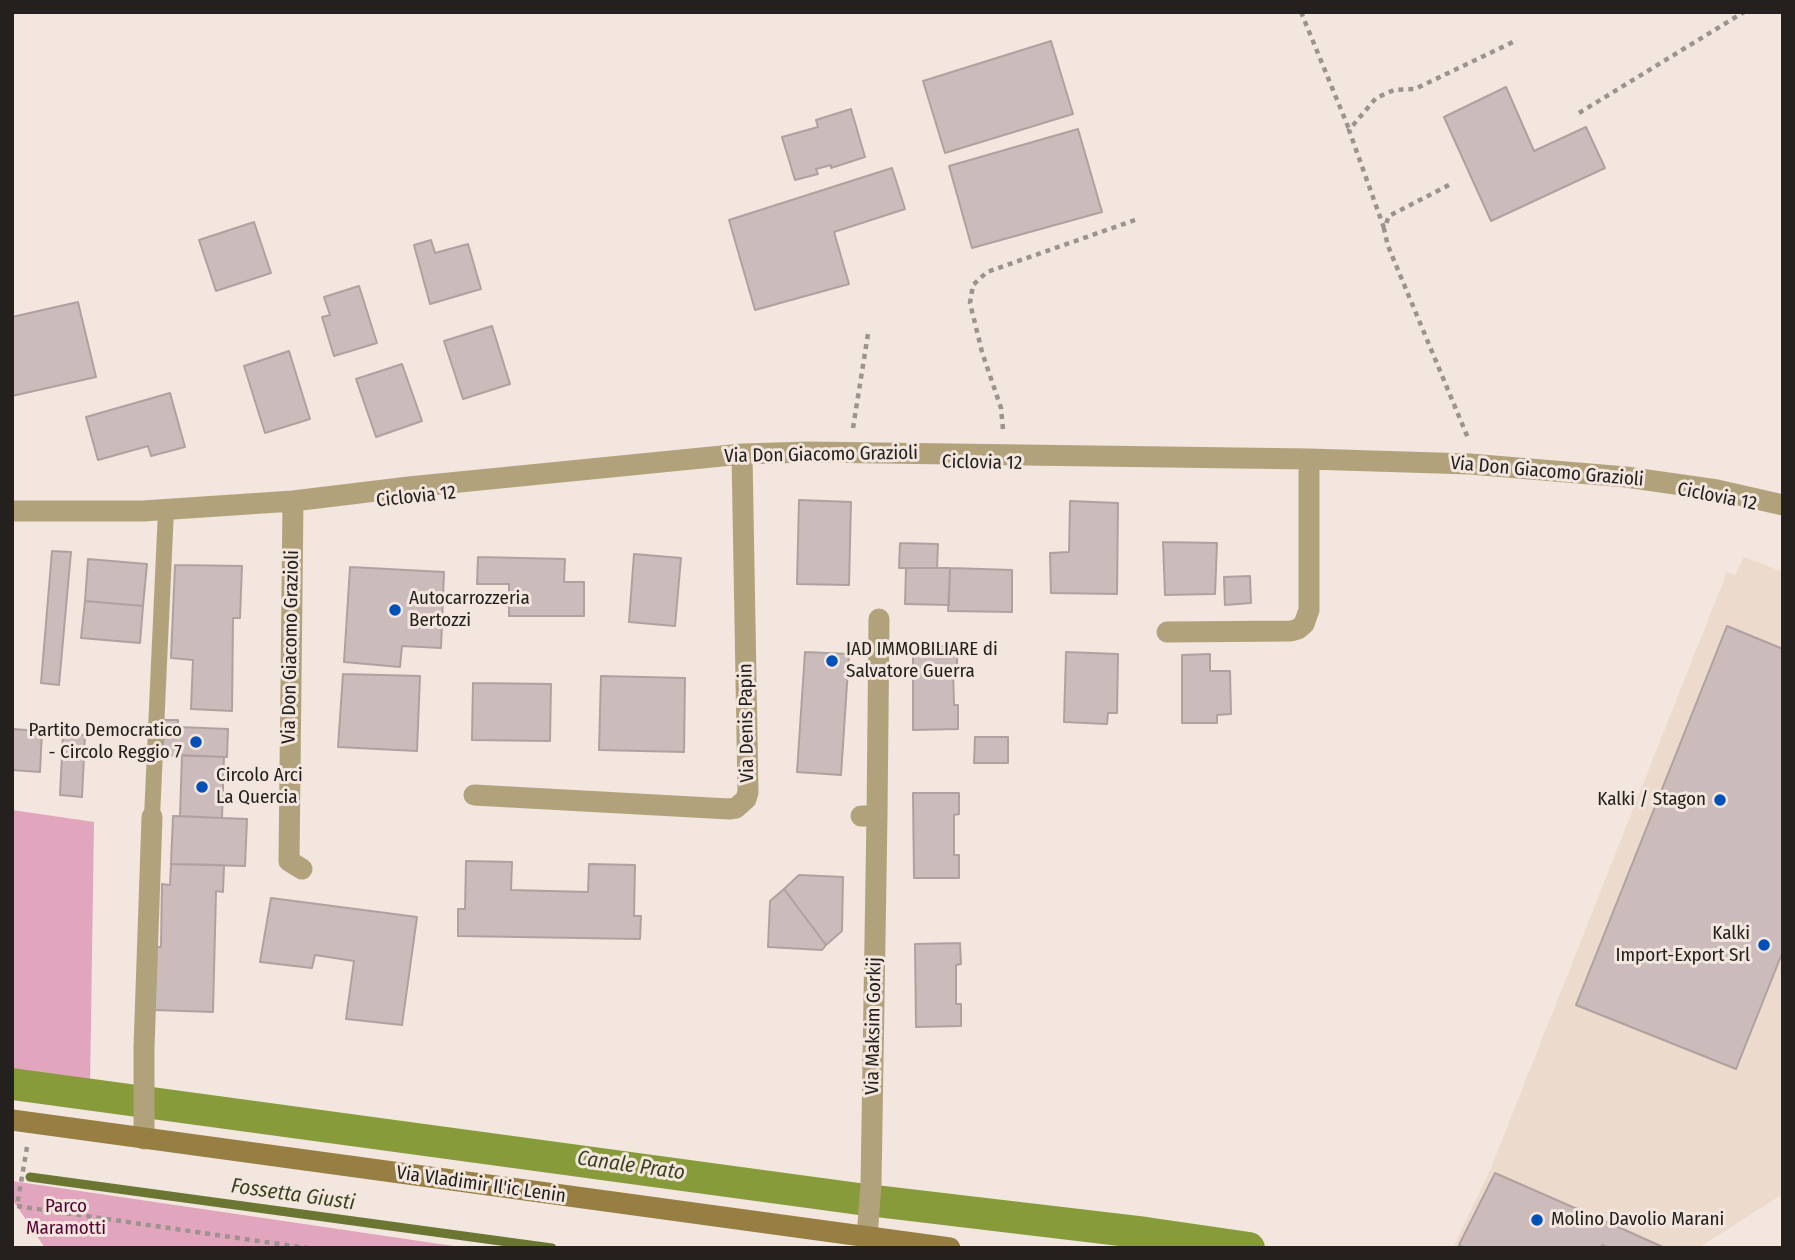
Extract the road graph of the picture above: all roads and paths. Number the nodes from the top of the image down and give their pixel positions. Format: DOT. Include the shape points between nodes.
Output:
graph roads {
  1 [pos="1301,12"];
  2 [pos="1744,12"];
  3 [pos="1515,41"];
  4 [pos="1578,113"];
  5 [pos="1349,130"];
  6 [pos="1449,185"];
  7 [pos="1135,220"];
  8 [pos="1384,229"];
  9 [pos="867,334"];
  10 [pos="849,453"];
  11 [pos="742,454"];
  12 [pos="1002,455"];
  13 [pos="1309,459"];
  14 [pos="1479,465"];
  15 [pos="293,501"];
  16 [pos="1783,505"];
  17 [pos="166,510"];
  18 [pos="12,511"];
  19 [pos="879,619"];
  20 [pos="1167,632"];
  21 [pos="474,795"];
  22 [pos="152,817"];
  23 [pos="302,869"];
  24 [pos="22,1122"];
  25 [pos="144,1139"];
  26 [pos="867,1237"];
  27 [pos="307,1248"];
  28 [pos="950,1248"];
  1 -- 5 [label="path"];
  2 -- 4 [label="path"];
  3 -- 5 [label="path" via="1415,89 1394,90 1376,98"];
  5 -- 8 [label="path"];
  6 -- 8 [label="path" via="1389,216"];
  7 -- 12 [label="path" via="986,272 972,285 970,303 1004,418"];
  8 -- 14 [label="path"];
  9 -- 10 [label="path"];
  10 -- 11 [label="street, Via Don Giacomo Grazioli"];
  10 -- 12 [label="street, Via Don Giacomo Grazioli"];
  11 -- 15 [label="street, Via Don Giacomo Grazioli"];
  11 -- 21 [label="street, Via Denis Papin" via="746,799 729,809"];
  12 -- 13 [label="street, Via Don Giacomo Grazioli"];
  13 -- 14 [label="street, Via Don Giacomo Grazioli"];
  13 -- 20 [label="street" via="1309,610 1304,624 1291,631"];
  14 -- 16 [label="street, Via Don Giacomo Grazioli" via="1626,477"];
  15 -- 17 [label="street, Via Don Giacomo Grazioli"];
  15 -- 23 [label="street, Via Don Giacomo Grazioli" via="289,861"];
  17 -- 18 [label="street, Via Don Giacomo Grazioli"];
  17 -- 22 [label="lane"];
  19 -- 26 [label="street, Via Maksim Gorkij" via="869,816 871,1184"];
  22 -- 25 [label="street"];
  24 -- 25 [label="main road, Via Vladimir Il'ic Lenin"];
  24 -- 27 [label="path" via="17,1206"];
  25 -- 26 [label="main road, Via Vladimir Il'ic Lenin"];
  26 -- 28 [label="main road, Via Vladimir Il'ic Lenin"];
}
